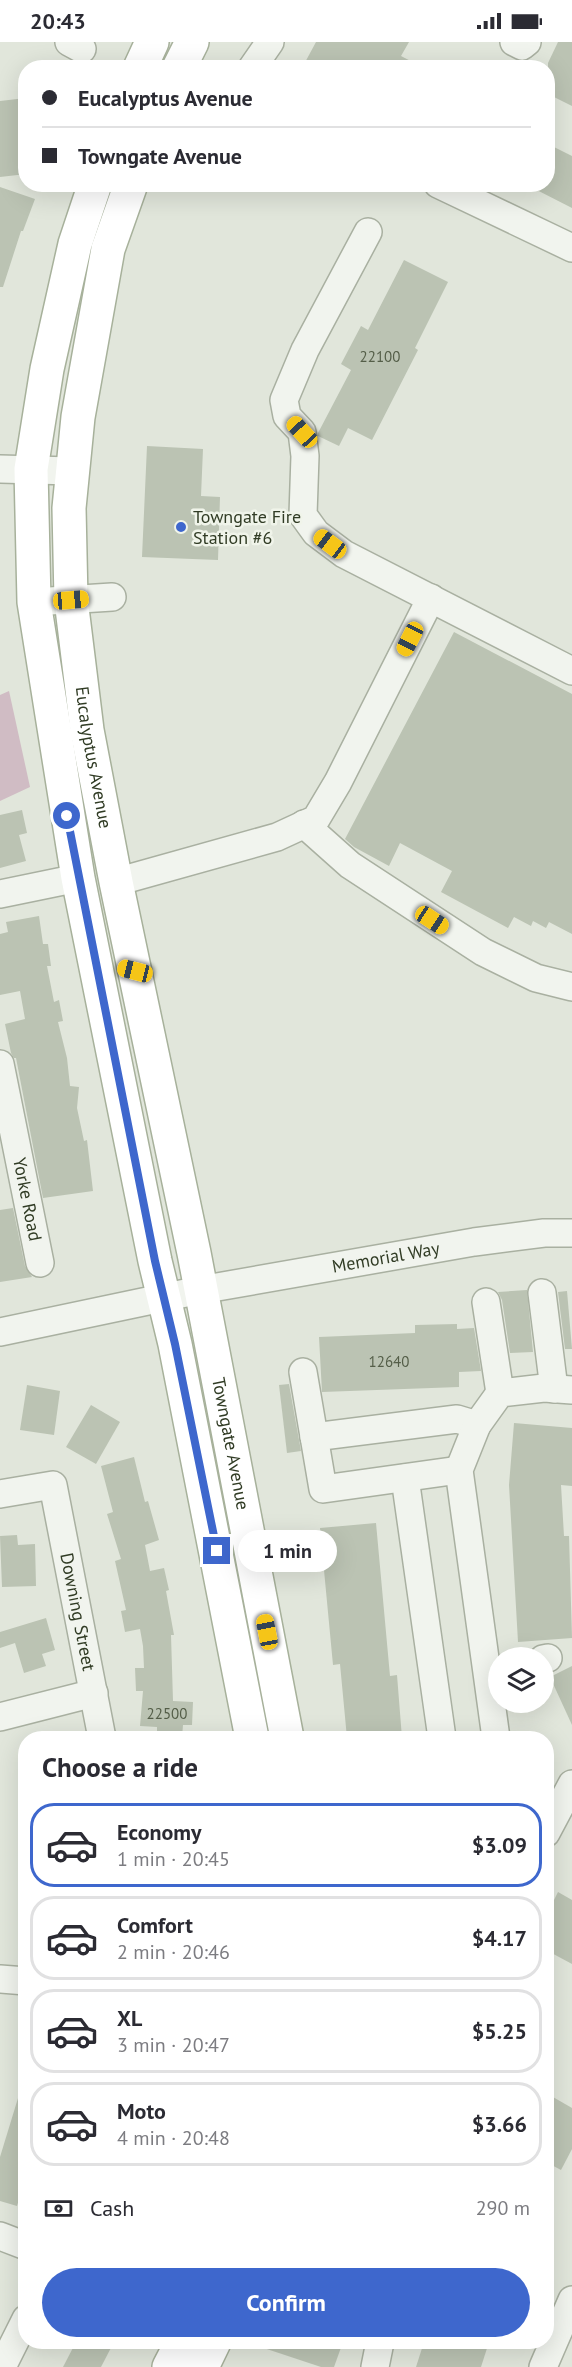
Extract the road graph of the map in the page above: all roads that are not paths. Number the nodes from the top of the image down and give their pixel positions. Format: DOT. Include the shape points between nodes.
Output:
graph roads {
  1 [pos="152,42"];
  2 [pos="173,42"];
  3 [pos="192,42"];
  4 [pos="270,42"];
  5 [pos="514,42"];
  6 [pos="527,42"];
  7 [pos="144,60"];
  8 [pos="166,60"];
  9 [pos="183,60"];
  10 [pos="258,60"];
  11 [pos="92,192"];
  12 [pos="128,192"];
  13 [pos="455,192"];
  14 [pos="368,232"];
  15 [pos="572,248"];
  16 [pos="16,469"];
  17 [pos="71,471"];
  18 [pos="112,597"];
  19 [pos="430,598"];
  20 [pos="71,600"];
  21 [pos="34,602"];
  22 [pos="572,671"];
  23 [pos="50,711"];
  24 [pos="304,824"];
  25 [pos="78,878"];
  26 [pos="116,882"];
  27 [pos="0,894"];
  28 [pos="135,971"];
  29 [pos="572,987"];
  30 [pos="0,1064"];
  31 [pos="11,1180"];
  32 [pos="572,1233"];
  33 [pos="40,1263"];
  34 [pos="200,1290"];
  35 [pos="542,1293"];
  36 [pos="164,1298"];
  37 [pos="486,1302"];
  38 [pos="0,1332"];
  39 [pos="303,1372"];
  40 [pos="563,1390"];
  41 [pos="500,1393"];
  42 [pos="477,1425"];
  43 [pos="314,1437"];
  44 [pos="459,1470"];
  45 [pos="405,1478"];
  46 [pos="0,1494"];
  47 [pos="489,1647"];
  48 [pos="94,1693"];
  49 [pos="495,1713"];
  50 [pos="0,1717"];
  51 [pos="101,1731"];
  52 [pos="251,1731"];
  53 [pos="286,1731"];
  54 [pos="441,1731"];
  55 [pos="496,1731"];
  56 [pos="572,1784"];
  57 [pos="554,1818"];
  58 [pos="0,1979"];
  59 [pos="18,1980"];
  60 [pos="0,2236"];
  61 [pos="18,2243"];
  62 [pos="572,2300"];
  63 [pos="18,2335"];
  64 [pos="178,2349"];
  65 [pos="211,2349"];
  66 [pos="379,2349"];
  67 [pos="555,2358"];
  68 [pos="2,2367"];
  69 [pos="169,2367"];
  70 [pos="202,2367"];
  71 [pos="375,2367"];
  1 -- 7 [label="main road"];
  2 -- 8 [label="main road"];
  3 -- 9 [label="main road"];
  4 -- 10 [label="street"];
  5 -- 6 [label="street" via="522,46"];
  11 -- 16 [label="main road, Eucalyptus Avenue" via="72,256 47,369"];
  12 -- 17 [label="main road, Eucalyptus Avenue" via="108,249"];
  13 -- 15 [label="street"];
  14 -- 19 [label="street" via="305,350 284,400 287,416 302,432 303,515 316,533 344,554"];
  16 -- 17 [label="street"];
  16 -- 21 [label="main road, Eucalyptus Avenue"];
  17 -- 20 [label="main road, Eucalyptus Avenue"];
  18 -- 20 [label="street"];
  19 -- 22 [label="street"];
  19 -- 24 [label="street" via="338,782 316,819"];
  20 -- 21 [label="street"];
  20 -- 26 [label="main road, Eucalyptus Avenue" via="87,730"];
  21 -- 23 [label="main road, Eucalyptus Avenue"];
  23 -- 25 [label="main road, Eucalyptus Avenue"];
  23 -- 26 [label="main road" via="68,732 97,857"];
  24 -- 26 [label="street" via="277,837"];
  24 -- 29 [label="street" via="350,865 483,952 536,978"];
  25 -- 27 [label="street"];
  25 -- 28 [label="main road" via="102,889 119,967"];
  25 -- 36 [label="main road, Eucalyptus Avenue"];
  26 -- 28 [label="main road, Eucalyptus Avenue"];
  28 -- 34 [label="main road, Eucalyptus Avenue"];
  30 -- 31 [label="street, Yorke Road"];
  31 -- 33 [label="street, Yorke Road"];
  32 -- 34 [label="street, Memorial Way" via="474,1242"];
  34 -- 36 [label="street"];
  34 -- 53 [label="main road, Towngate Avenue"];
  35 -- 40 [label="street"];
  36 -- 38 [label="street"];
  36 -- 52 [label="main road, Towngate Avenue"];
  37 -- 41 [label="street"];
  39 -- 43 [label="street"];
  40 -- 41 [label="street"];
  41 -- 42 [label="street"];
  42 -- 43 [label="street" via="457,1419"];
  42 -- 44 [label="street"];
  43 -- 45 [label="street" via="323,1489"];
  44 -- 45 [label="street"];
  44 -- 47 [label="street"];
  45 -- 54 [label="street"];
  46 -- 48 [label="street, Downing Street" via="53,1485"];
  48 -- 50 [label="street"];
  48 -- 51 [label="street, Downing Street"];
  49 -- 55 [label="street"];
  56 -- 57 [label="street"];
  58 -- 59 [label="street"];
  60 -- 61 [label="street"];
  62 -- 67 [label="street"];
  63 -- 68 [label="street"];
  64 -- 69 [label="main road"];
  65 -- 70 [label="main road"];
  66 -- 71 [label="street"];
}
